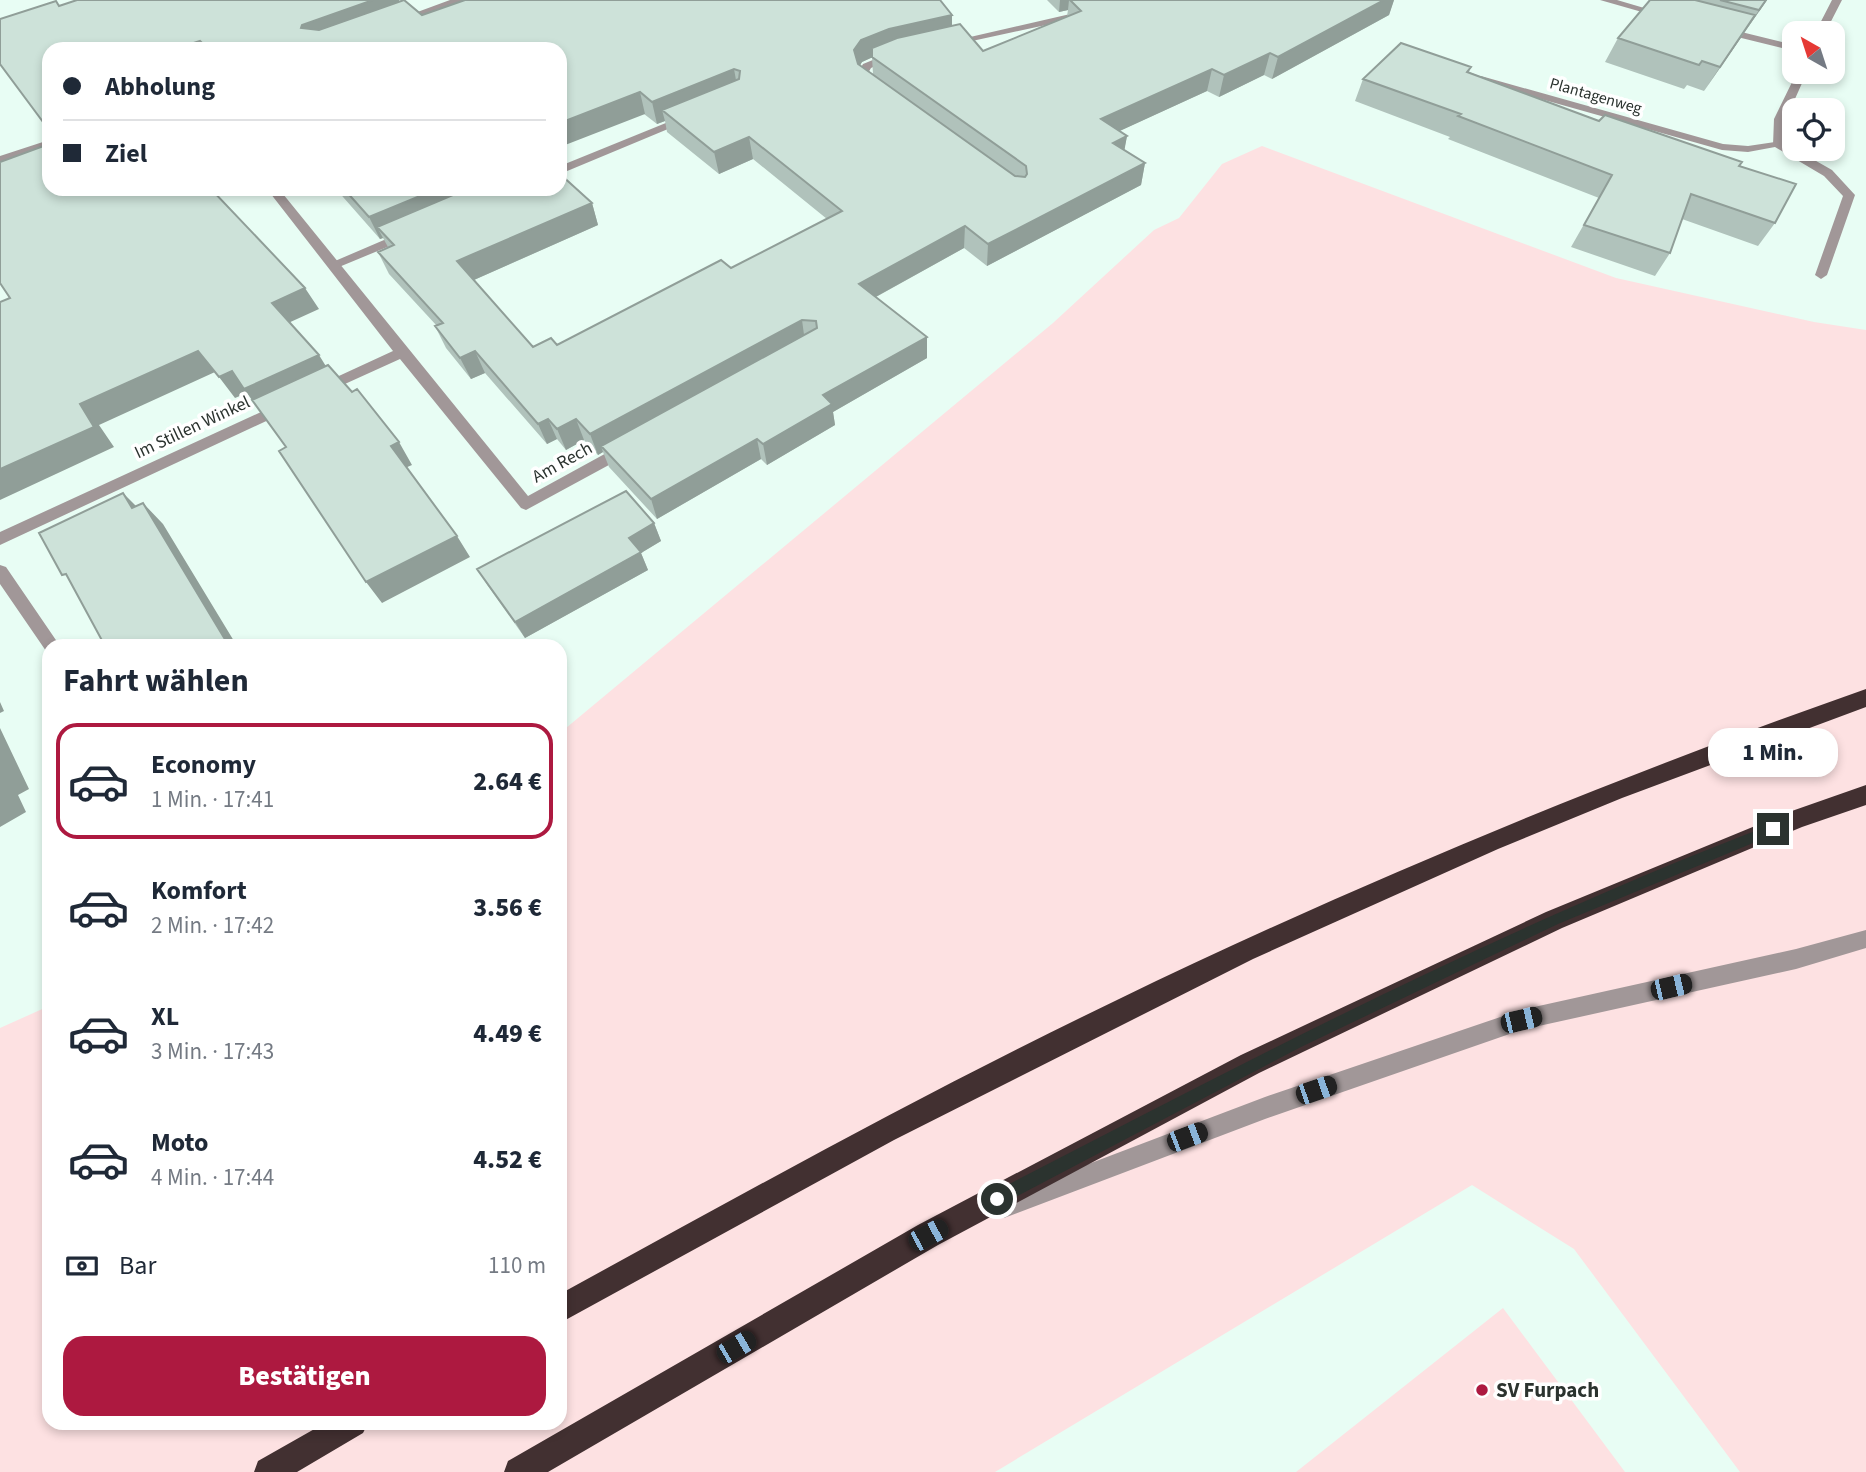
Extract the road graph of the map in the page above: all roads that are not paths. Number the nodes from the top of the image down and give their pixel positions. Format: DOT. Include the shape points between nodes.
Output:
graph roads {
  1 [pos="460,0"];
  2 [pos="1605,0"];
  3 [pos="1837,0"];
  4 [pos="1093,12"];
  5 [pos="1675,18"];
  6 [pos="1826,21"];
  7 [pos="392,23"];
  8 [pos="1715,28"];
  9 [pos="1782,45"];
  10 [pos="935,46"];
  11 [pos="908,52"];
  12 [pos="1472,76"];
  13 [pos="1796,84"];
  14 [pos="887,99"];
  15 [pos="699,113"];
  16 [pos="1777,144"];
  17 [pos="42,145"];
  18 [pos="0,160"];
  19 [pos="567,167"];
  20 [pos="279,196"];
  21 [pos="411,232"];
  22 [pos="334,264"];
  23 [pos="1821,275"];
  24 [pos="402,353"];
  25 [pos="645,438"];
  26 [pos="0,539"];
  27 [pos="0,571"];
  28 [pos="47,639"];
  29 [pos="1866,698"];
  30 [pos="1866,795"];
  31 [pos="1866,939"];
  32 [pos="928,1235"];
  33 [pos="567,1305"];
  34 [pos="341,1430"];
  35 [pos="269,1472"];
  36 [pos="519,1472"];
  1 -- 7 [label="street"];
  2 -- 5 [label="street"];
  3 -- 6 [label="street"];
  4 -- 10 [label="street"];
  8 -- 9 [label="street"];
  11 -- 14 [label="street" via="867,66 863,74 866,83"];
  12 -- 16 [label="street, Plantagenweg" via="1722,147"];
  13 -- 16 [label="street" via="1780,119"];
  15 -- 19 [label="street"];
  16 -- 23 [label="street" via="1828,173 1849,195"];
  17 -- 18 [label="street"];
  20 -- 22 [label="street, Am Rech"];
  21 -- 22 [label="street"];
  22 -- 24 [label="street, Am Rech"];
  24 -- 25 [label="street, Am Rech" via="526,504"];
  24 -- 26 [label="street, Im Stillen Winkel"];
  27 -- 28 [label="street"];
  29 -- 33 [label="highway" via="1735,742 1493,839 1199,973 885,1131"];
  30 -- 32 [label="highway" via="1554,920 1250,1064"];
  31 -- 32 [label="street" via="1521,1020 1265,1108"];
  32 -- 36 [label="highway"];
  34 -- 35 [label="highway"];
}
